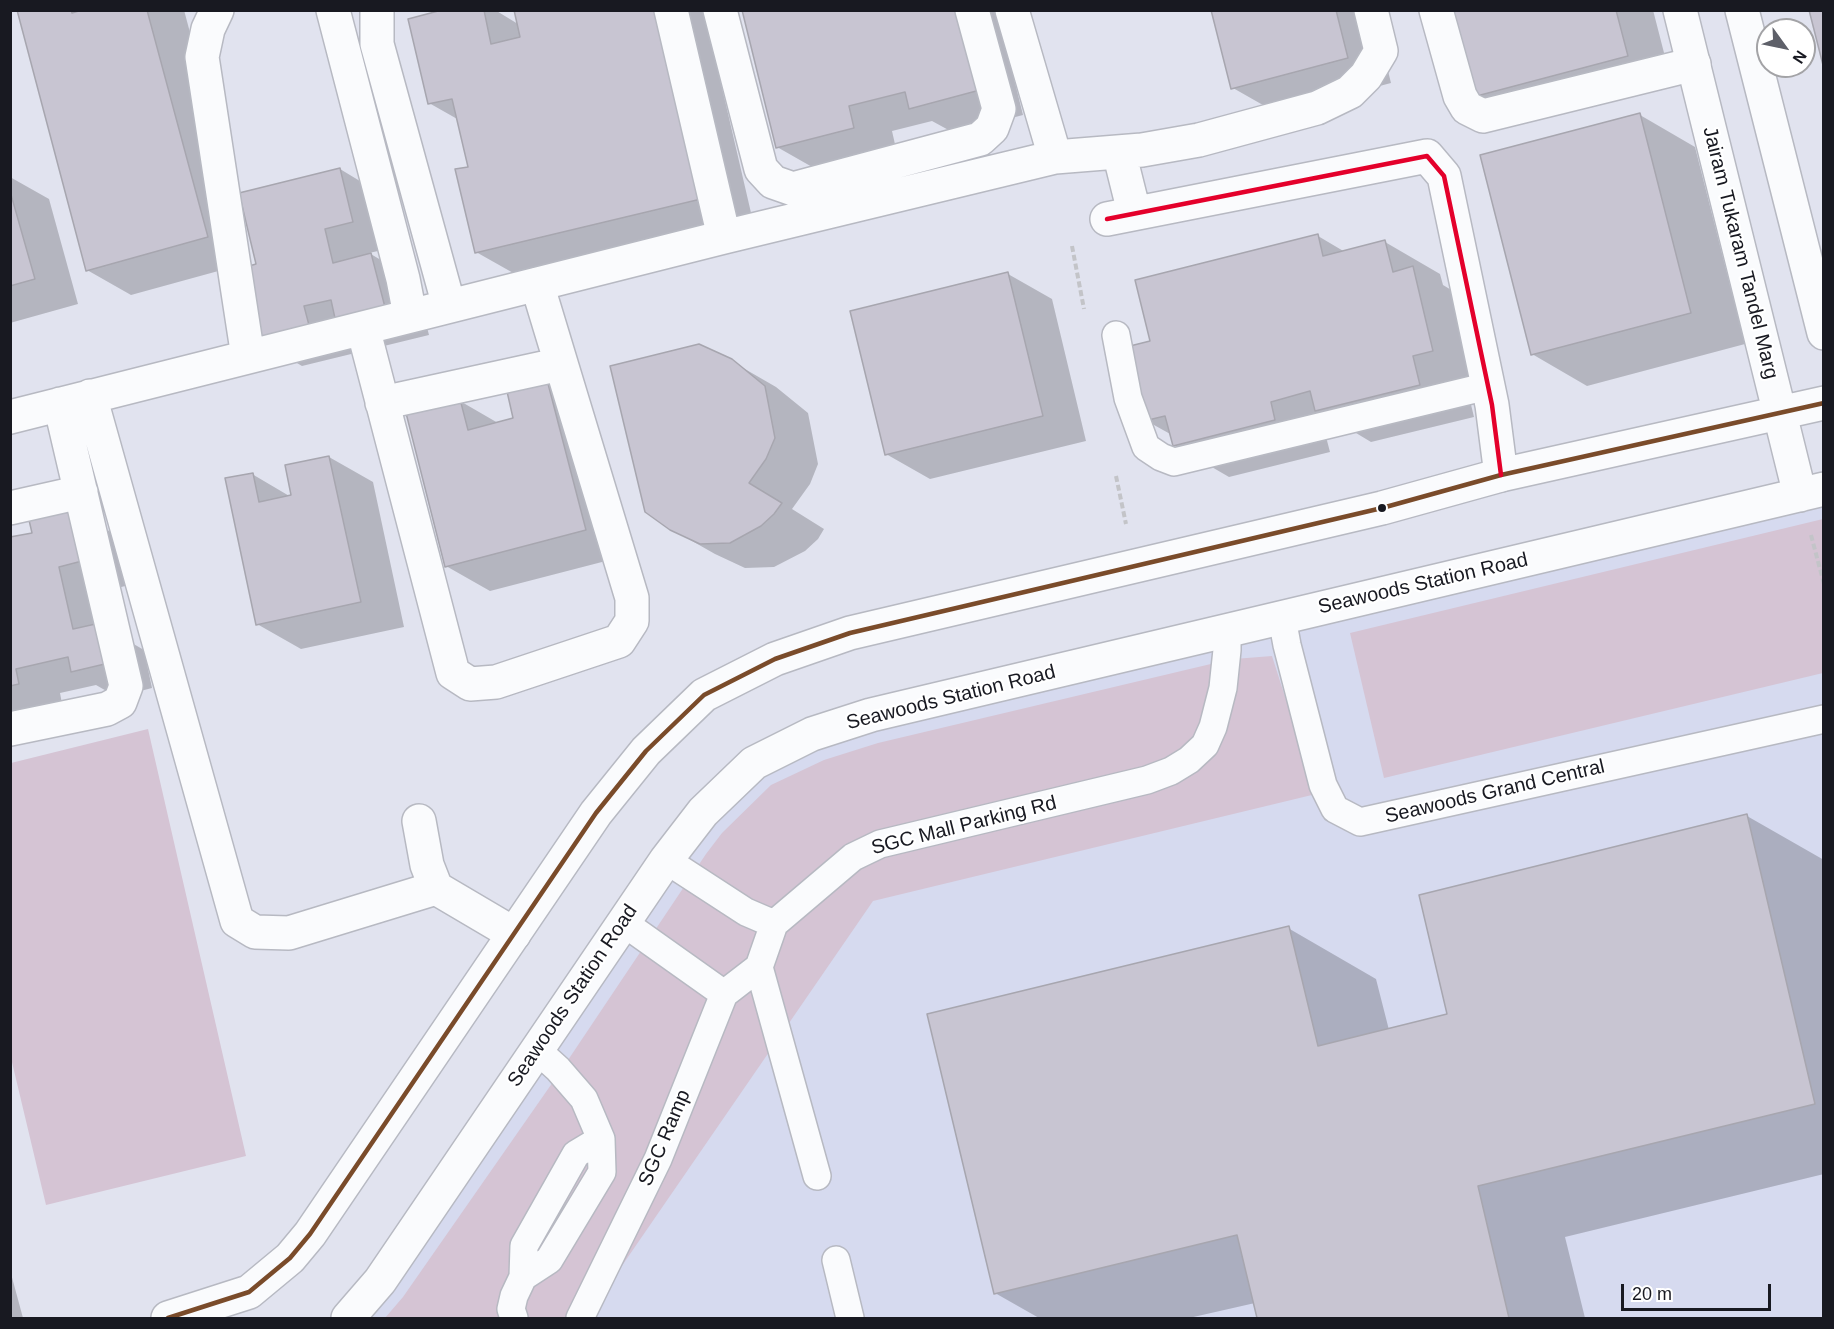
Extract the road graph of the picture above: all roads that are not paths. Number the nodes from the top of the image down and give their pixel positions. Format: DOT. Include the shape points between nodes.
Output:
graph roads {
  1 [pos="218,10"];
  2 [pos="333,10"];
  3 [pos="377,10"];
  4 [pos="671,10"];
  5 [pos="720,10"];
  6 [pos="972,10"];
  7 [pos="1012,10"];
  8 [pos="1371,10"];
  9 [pos="1436,10"];
  10 [pos="1680,10"];
  11 [pos="1742,10"];
  12 [pos="1694,64"];
  13 [pos="1119,152"];
  14 [pos="1055,157"];
  15 [pos="724,237"];
  16 [pos="537,284"];
  17 [pos="449,306"];
  18 [pos="410,315"];
  19 [pos="363,328"];
  20 [pos="1824,333"];
  21 [pos="1116,335"];
  22 [pos="249,357"];
  23 [pos="561,364"];
  24 [pos="1488,386"];
  25 [pos="75,400"];
  26 [pos="382,403"];
  27 [pos="1824,404"];
  28 [pos="1780,414"];
  29 [pos="10,417"];
  30 [pos="1501,475"];
  31 [pos="81,492"];
  32 [pos="1812,492"];
  33 [pos="10,508"];
  34 [pos="1227,631"];
  35 [pos="1284,632"];
  36 [pos="1824,719"];
  37 [pos="10,729"];
  38 [pos="419,821"];
  39 [pos="666,860"];
  40 [pos="436,888"];
  41 [pos="624,923"];
  42 [pos="774,924"];
  43 [pos="514,934"];
  44 [pos="759,967"];
  45 [pos="724,994"];
  46 [pos="537,1050"];
  47 [pos="817,1176"];
  48 [pos="836,1260"];
  49 [pos="168,1318"];
  50 [pos="348,1318"];
  51 [pos="514,1318"];
  52 [pos="580,1318"];
  53 [pos="850,1318"];
  1 -- 22 [label="street" via="208,29 202,57"];
  2 -- 18 [label="street"];
  3 -- 17 [label="street" via="377,44"];
  4 -- 15 [label="street"];
  5 -- 6 [label="street" via="761,169 773,182 793,189 980,139 992,128 999,109"];
  7 -- 14 [label="street"];
  8 -- 13 [label="street" via="1381,51 1366,76 1350,92 1317,108 1199,140"];
  9 -- 12 [label="street" via="1460,96 1467,108 1483,116"];
  10 -- 12 [label="street, Jairam Tukaram Tandel Marg"];
  11 -- 20 [label="street"];
  12 -- 28 [label="street, Jairam Tukaram Tandel Marg"];
  13 -- 14 [label="street"];
  13 -- 24 [label="street" via="1120,215 1427,156 1444,176"];
  14 -- 15 [label="street"];
  15 -- 16 [label="street"];
  16 -- 17 [label="street"];
  16 -- 23 [label="street"];
  17 -- 18 [label="street"];
  18 -- 19 [label="street"];
  19 -- 22 [label="street"];
  19 -- 26 [label="street"];
  21 -- 24 [label="lane" via="1128,398 1146,447 1174,462"];
  22 -- 25 [label="street"];
  23 -- 26 [label="street"];
  23 -- 26 [label="street" via="632,598 632,621 619,641 496,682 470,684 453,673"];
  24 -- 30 [label="street"];
  25 -- 29 [label="street"];
  25 -- 31 [label="street"];
  25 -- 40 [label="street" via="237,921 255,932 289,933"];
  27 -- 28 [label="street"];
  28 -- 30 [label="street"];
  28 -- 32 [label="street, Jairam Tukaram Tandel Marg"];
  30 -- 43 [label="street" via="1382,508 850,633 775,659 704,695 646,751 596,813"];
  31 -- 33 [label="street"];
  31 -- 37 [label="street" via="126,686 120,702 107,709"];
  32 -- 35 [label="street, Seawoods Station Road"];
  34 -- 35 [label="street, Seawoods Station Road"];
  34 -- 39 [label="street, Seawoods Station Road" via="871,715 812,734 754,763 703,812"];
  34 -- 42 [label="lane, SGC Mall Parking Rd" via="1223,688 1213,727 1205,745 1190,760 1147,780 880,844 853,857"];
  35 -- 36 [label="lane, Seawoods Grand Central" via="1323,785 1335,808 1360,822"];
  38 -- 40 [label="street"];
  39 -- 41 [label="street, Seawoods Station Road"];
  39 -- 42 [label="lane" via="746,912"];
  40 -- 43 [label="street"];
  41 -- 45 [label="lane"];
  41 -- 46 [label="street, Seawoods Station Road"];
  42 -- 44 [label="lane"];
  43 -- 49 [label="street" via="290,1258 249,1292"];
  44 -- 45 [label="lane"];
  44 -- 47 [label="lane"];
  45 -- 52 [label="lane, SGC Ramp" via="658,1159"];
  46 -- 50 [label="street, Seawoods Station Road" via="380,1281"];
  46 -- 51 [label="lane" via="584,1099 601,1139 603,1172 549,1260 524,1276 510,1309"];
  48 -- 53 [label="lane"];
}
